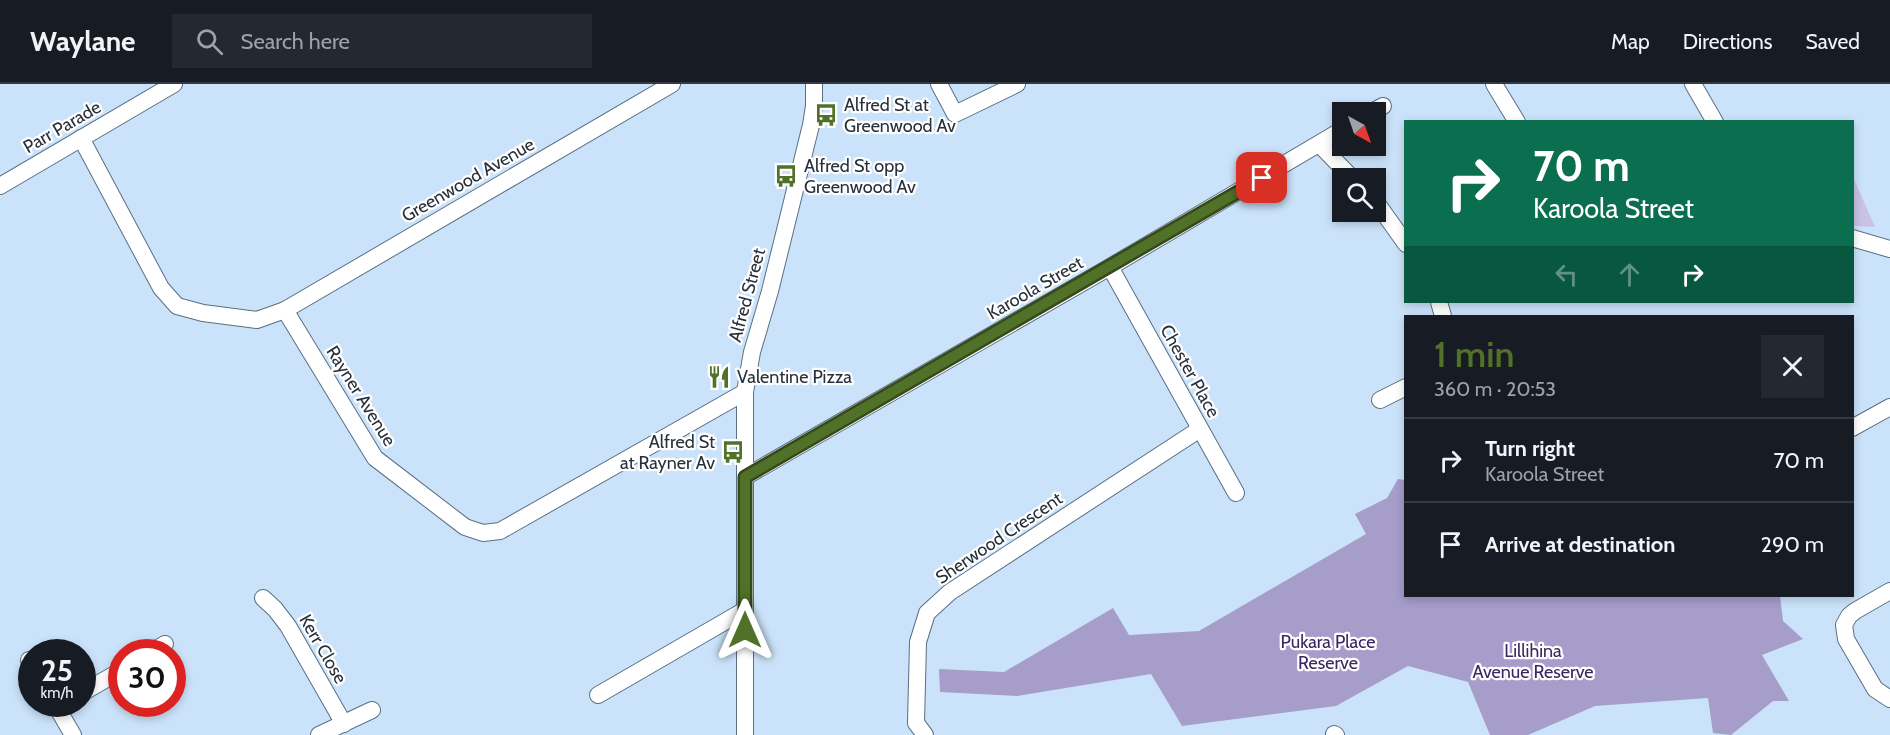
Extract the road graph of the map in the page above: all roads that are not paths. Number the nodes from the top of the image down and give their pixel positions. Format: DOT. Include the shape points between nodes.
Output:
graph roads {
  1 [pos="174,84"];
  2 [pos="672,84"];
  3 [pos="814,84"];
  4 [pos="939,84"];
  5 [pos="1017,84"];
  6 [pos="1494,84"];
  7 [pos="1693,84"];
  8 [pos="1516,120"];
  9 [pos="1715,120"];
  10 [pos="1332,136"];
  11 [pos="81,138"];
  12 [pos="1319,144"];
  13 [pos="1342,168"];
  14 [pos="0,186"];
  15 [pos="1386,216"];
  16 [pos="1854,239"];
  17 [pos="1404,241"];
  18 [pos="1890,249"];
  19 [pos="1110,267"];
  20 [pos="285,310"];
  21 [pos="1404,388"];
  22 [pos="745,393"];
  23 [pos="1380,400"];
  24 [pos="1890,407"];
  25 [pos="1854,427"];
  26 [pos="1200,429"];
  27 [pos="745,477"];
  28 [pos="1236,493"];
  29 [pos="1890,591"];
  30 [pos="263,598"];
  31 [pos="745,609"];
  32 [pos="598,695"];
  33 [pos="1890,699"];
  34 [pos="372,710"];
  35 [pos="65,717"];
  36 [pos="344,724"];
  37 [pos="73,735"];
  38 [pos="319,735"];
  39 [pos="745,735"];
  40 [pos="925,735"];
  1 -- 11 [label="street, Parr Parade"];
  2 -- 20 [label="street, Greenwood Avenue"];
  3 -- 22 [label="street, Alfred Street" via="811,125 752,352"];
  4 -- 5 [label="street" via="955,114"];
  6 -- 8 [label="street"];
  7 -- 9 [label="street"];
  10 -- 12 [label="street, Karoola Street"];
  11 -- 14 [label="street, Parr Parade"];
  11 -- 20 [label="street" via="162,288 177,306 257,320"];
  12 -- 13 [label="street"];
  12 -- 19 [label="street, Karoola Street"];
  15 -- 17 [label="street"];
  16 -- 18 [label="street"];
  19 -- 26 [label="street, Chester Place"];
  19 -- 27 [label="street, Karoola Street"];
  20 -- 22 [label="street, Rayner Avenue" via="375,458 465,527 483,533 500,531"];
  21 -- 23 [label="street"];
  22 -- 27 [label="street, Alfred Street"];
  24 -- 25 [label="street"];
  26 -- 28 [label="street, Chester Place"];
  26 -- 40 [label="street, Sherwood Crescent" via="950,592 927,613 918,642 916,723"];
  27 -- 31 [label="street, Alfred Street"];
  29 -- 33 [label="street" via="1855,611 1844,625 1846,639 1875,689"];
  30 -- 36 [label="street, Kerr Close" via="288,626"];
  31 -- 32 [label="street"];
  31 -- 39 [label="street, Alfred Street"];
  34 -- 36 [label="street"];
  35 -- 37 [label="street"];
  36 -- 38 [label="street"];
}
